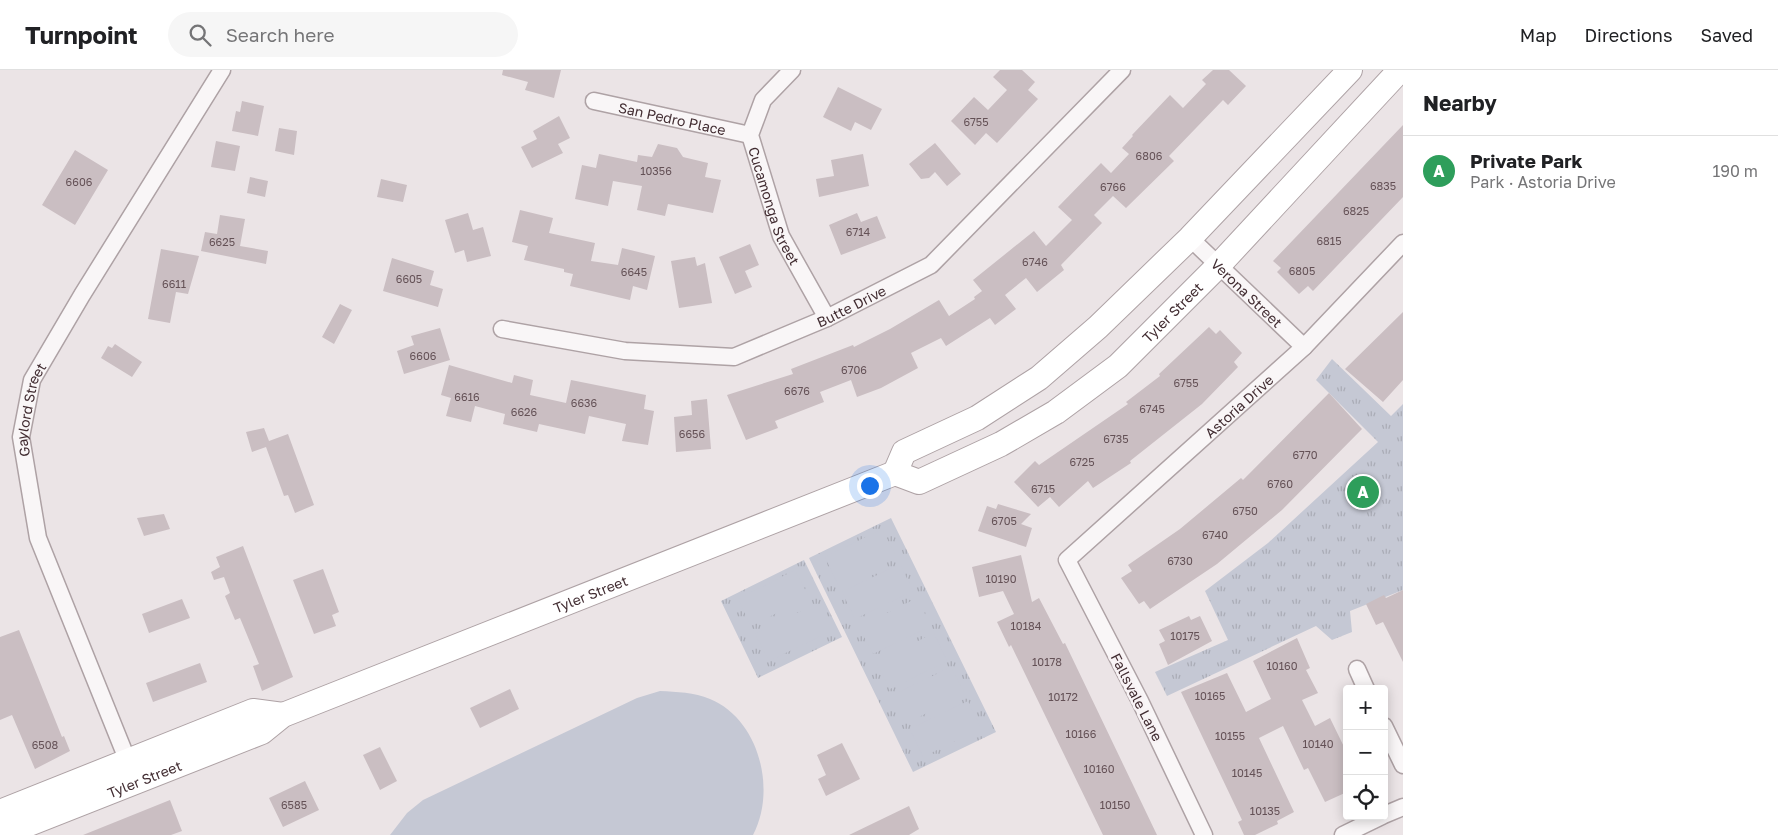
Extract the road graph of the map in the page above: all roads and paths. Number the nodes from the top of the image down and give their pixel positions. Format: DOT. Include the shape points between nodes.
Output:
graph roads {
  1 [pos="222,70"];
  2 [pos="792,70"];
  3 [pos="1122,70"];
  4 [pos="1350,70"];
  5 [pos="1400,70"];
  6 [pos="594,101"];
  7 [pos="750,135"];
  8 [pos="1190,238"];
  9 [pos="1403,244"];
  10 [pos="1218,266"];
  11 [pos="827,318"];
  12 [pos="502,329"];
  13 [pos="1304,347"];
  14 [pos="895,473"];
  15 [pos="1067,560"];
  16 [pos="1357,669"];
  17 [pos="1364,685"];
  18 [pos="1386,730"];
  19 [pos="1403,765"];
  20 [pos="132,771"];
  21 [pos="1403,807"];
  22 [pos="0,812"];
  23 [pos="1388,814"];
  24 [pos="1375,820"];
  25 [pos="1,835"];
  26 [pos="1204,835"];
  27 [pos="1343,835"];
  1 -- 20 [label="street, Gaylord Street" via="32,380 21,436 38,538"];
  2 -- 7 [label="street, Cucamonga Street" via="764,100"];
  3 -- 11 [label="street, Butte Drive" via="931,266"];
  4 -- 8 [label="main road"];
  5 -- 10 [label="main road, Tyler Street"];
  6 -- 7 [label="street, San Pedro Place"];
  7 -- 11 [label="street, Cucamonga Street" via="782,236"];
  8 -- 10 [label="street, Verona Street"];
  8 -- 14 [label="main road" via="1098,327 1039,378 977,418 904,452"];
  9 -- 13 [label="street, Astoria Drive"];
  10 -- 13 [label="street, Verona Street"];
  10 -- 14 [label="main road, Tyler Street" via="1118,366 1056,412 1001,444 919,482"];
  11 -- 12 [label="street, Butte Drive" via="734,357 625,351"];
  13 -- 15 [label="street, Astoria Drive"];
  14 -- 20 [label="main road, Tyler Street" via="283,714 253,711"];
  15 -- 26 [label="street, Fallsvale Lane"];
  16 -- 17 [label="street"];
  18 -- 19 [label="street"];
  20 -- 22 [label="main road, Tyler Street"];
  20 -- 25 [label="main road, Tyler Street"];
  21 -- 23 [label="street"];
  24 -- 27 [label="street"];
}
